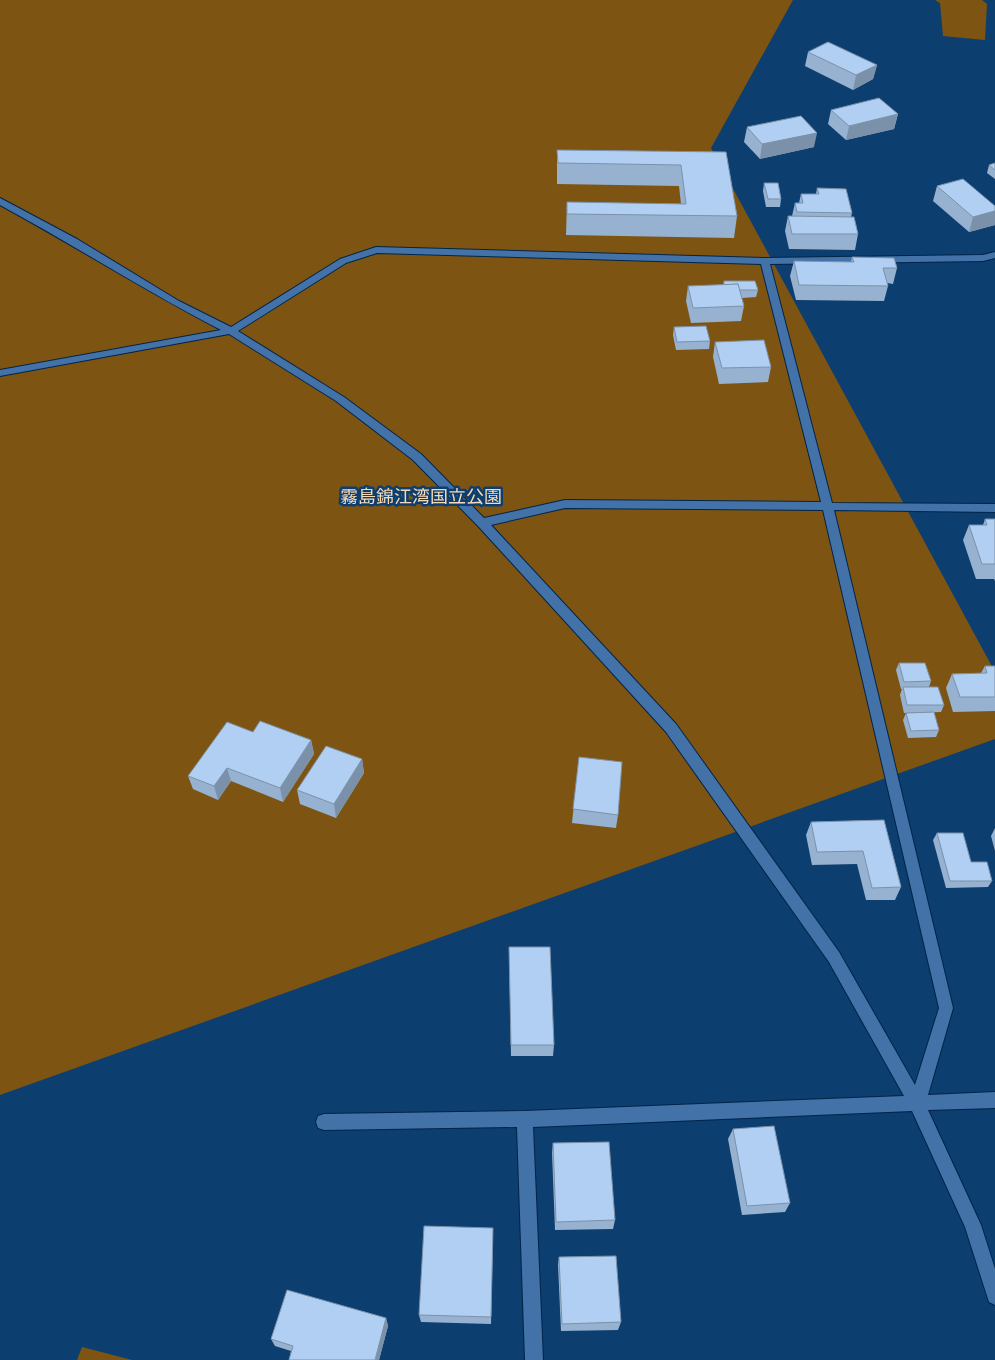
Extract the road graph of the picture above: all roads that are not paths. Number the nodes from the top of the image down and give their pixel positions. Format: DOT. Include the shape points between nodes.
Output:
graph roads {
  1 [pos="1,202"];
  2 [pos="995,255"];
  3 [pos="765,261"];
  4 [pos="231,331"];
  5 [pos="0,373"];
  6 [pos="828,507"];
  7 [pos="995,508"];
  8 [pos="482,523"];
  9 [pos="995,1100"];
  10 [pos="917,1104"];
  11 [pos="525,1119"];
  12 [pos="324,1122"];
  13 [pos="995,1296"];
  14 [pos="534,1360"];
  1 -- 4 [label="street"];
  2 -- 3 [label="street" via="983,258"];
  3 -- 4 [label="street" via="376,250 343,261"];
  3 -- 6 [label="street"];
  4 -- 5 [label="street"];
  4 -- 8 [label="street" via="371,422 417,458"];
  6 -- 7 [label="street"];
  6 -- 8 [label="street" via="565,504"];
  6 -- 10 [label="street" via="946,1008"];
  8 -- 10 [label="street" via="670,728 834,957"];
  9 -- 10 [label="street"];
  10 -- 11 [label="street"];
  10 -- 13 [label="street" via="973,1225"];
  11 -- 12 [label="street"];
  11 -- 14 [label="street"];
}
